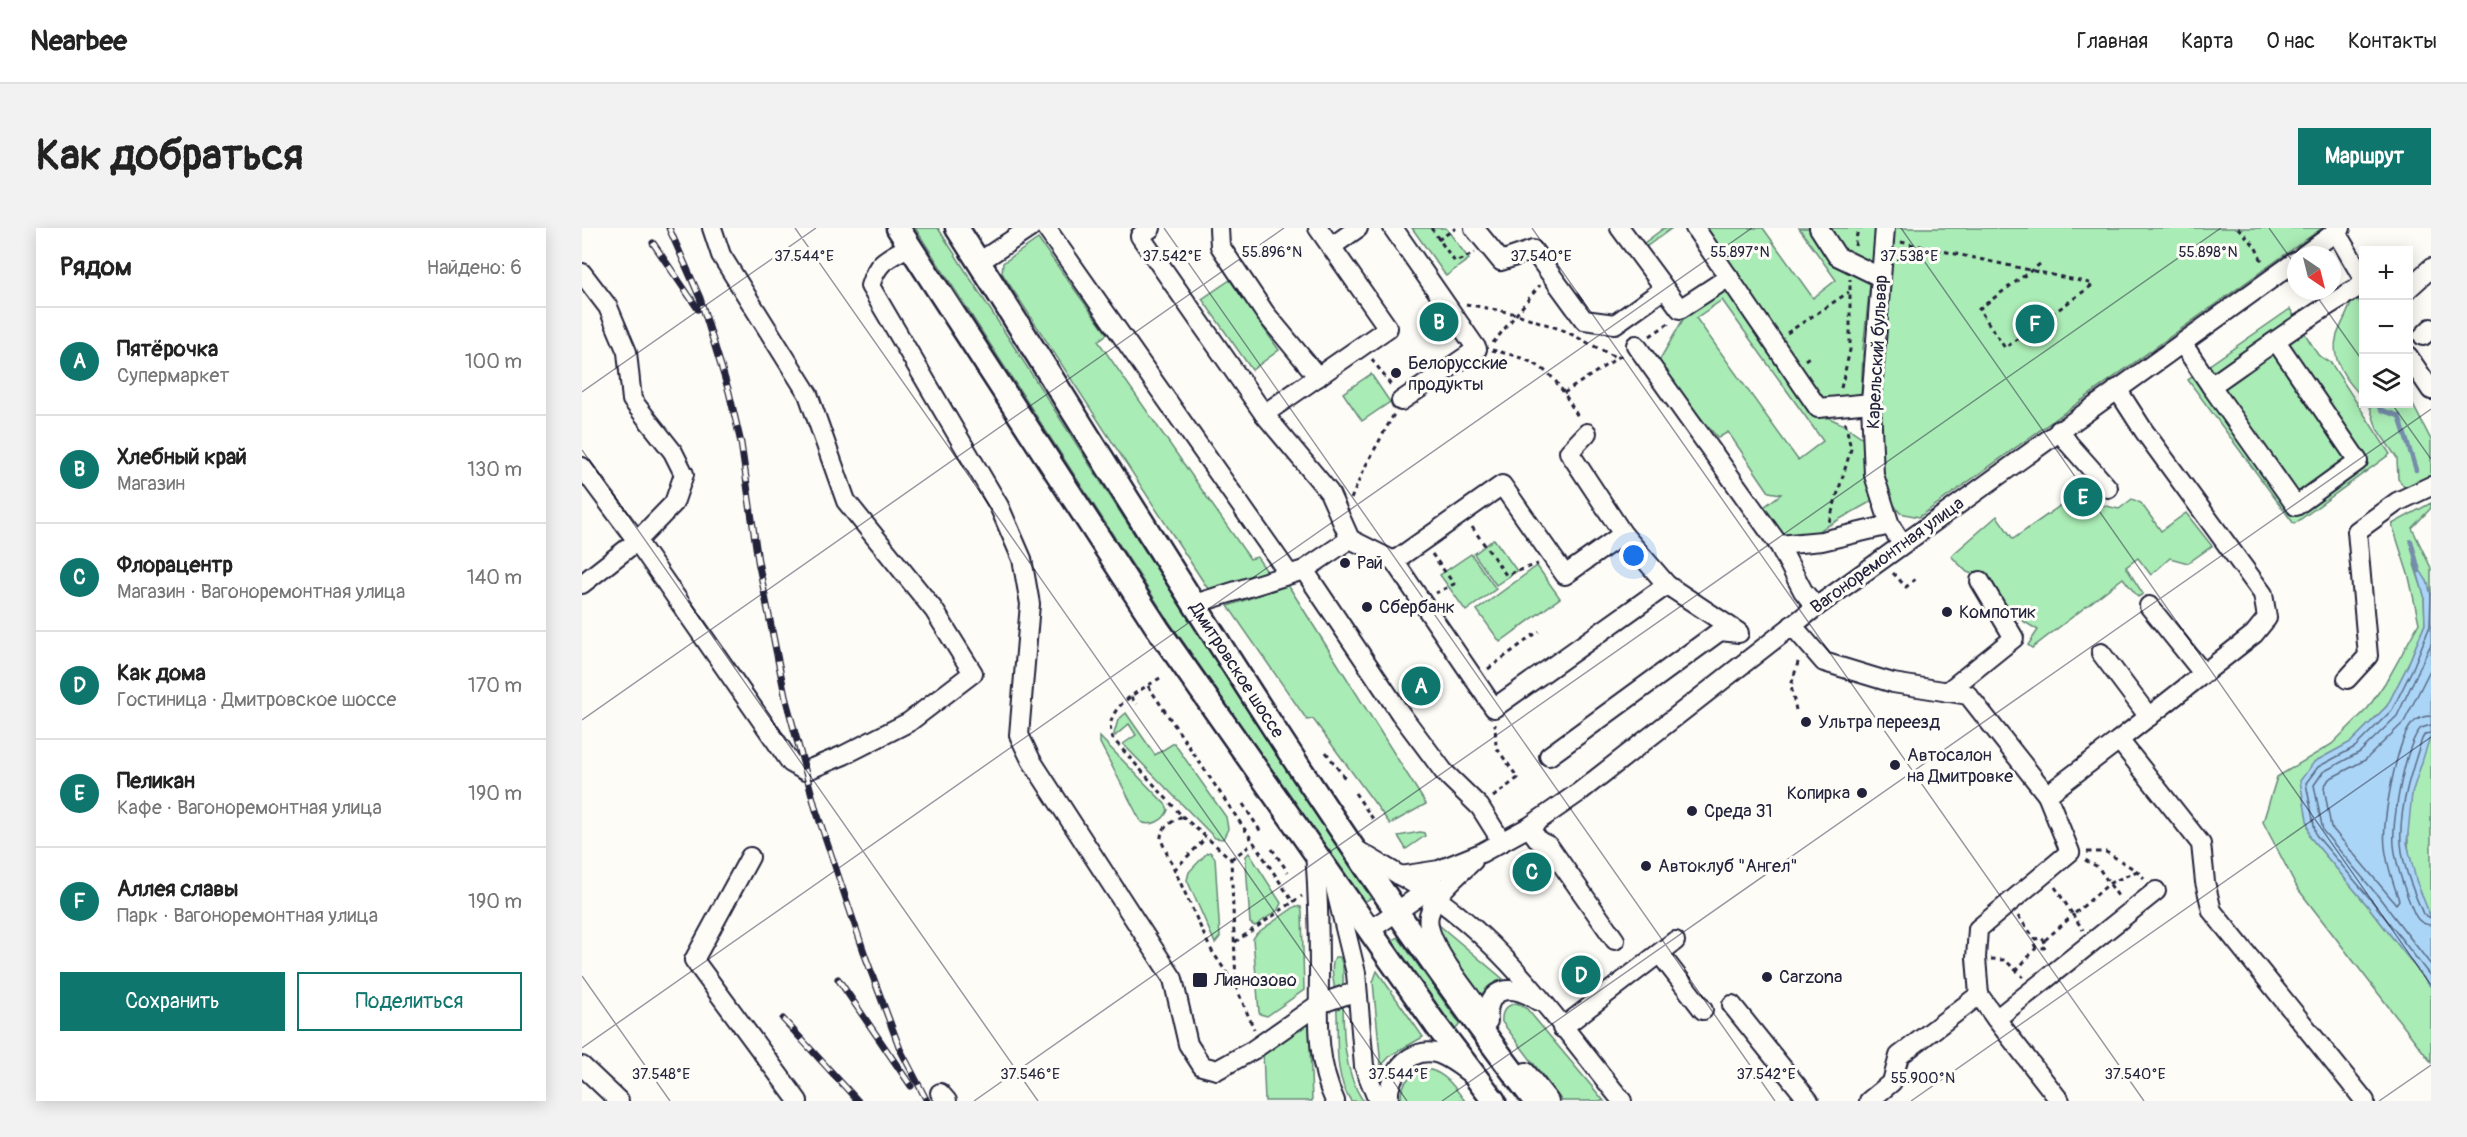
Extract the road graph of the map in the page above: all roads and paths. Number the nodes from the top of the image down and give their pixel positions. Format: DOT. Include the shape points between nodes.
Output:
graph roads {
  1 [pos="712,228"];
  2 [pos="957,228"];
  3 [pos="1046,228"];
  4 [pos="1151,228"];
  5 [pos="1219,228"];
  6 [pos="1318,228"];
  7 [pos="1358,228"];
  8 [pos="1393,228"];
  9 [pos="1431,228"];
  10 [pos="1456,228"];
  11 [pos="1474,228"];
  12 [pos="1620,228"];
  13 [pos="1695,228"];
  14 [pos="1819,228"];
  15 [pos="2238,228"];
  16 [pos="1026,229"];
  17 [pos="2338,230"];
  18 [pos="1889,234"];
  19 [pos="904,237"];
  20 [pos="1438,240"];
  21 [pos="2316,246"];
  22 [pos="1331,247"];
  23 [pos="1488,247"];
  24 [pos="2262,261"];
  25 [pos="979,262"];
  26 [pos="2040,264"];
  27 [pos="2287,267"];
  28 [pos="2431,268"];
  29 [pos="2031,271"];
  30 [pos="2359,272"];
  31 [pos="582,273"];
  32 [pos="1728,277"];
  33 [pos="1880,278"];
  34 [pos="1554,279"];
  35 [pos="2359,285"];
  36 [pos="2413,285"];
  37 [pos="1664,289"];
  38 [pos="1849,291"];
  39 [pos="1443,300"];
  40 [pos="1517,314"];
  41 [pos="1681,315"];
  42 [pos="2276,341"];
  43 [pos="1773,342"];
  44 [pos="2182,343"];
  45 [pos="1636,345"];
  46 [pos="1363,346"];
  47 [pos="1617,358"];
  48 [pos="2413,362"];
  49 [pos="1318,377"];
  50 [pos="2211,386"];
  51 [pos="2117,389"];
  52 [pos="2431,390"];
  53 [pos="1564,393"];
  54 [pos="1401,401"];
  55 [pos="1871,403"];
  56 [pos="1264,414"];
  57 [pos="2060,430"];
  58 [pos="1587,433"];
  59 [pos="582,467"];
  60 [pos="2431,486"];
  61 [pos="2108,488"];
  62 [pos="1463,513"];
  63 [pos="1342,520"];
  64 [pos="1890,525"];
  65 [pos="1623,534"];
  66 [pos="1350,539"];
  67 [pos="637,541"];
  68 [pos="1423,541"];
  69 [pos="1902,543"];
  70 [pos="1779,545"];
  71 [pos="1554,559"];
  72 [pos="1394,561"];
  73 [pos="1296,572"];
  74 [pos="1893,573"];
  75 [pos="1980,581"];
  76 [pos="582,584"];
  77 [pos="1917,584"];
  78 [pos="1667,585"];
  79 [pos="1421,600"];
  80 [pos="1194,604"];
  81 [pos="2149,606"];
  82 [pos="1816,607"];
  83 [pos="1792,625"];
  84 [pos="1539,631"];
  85 [pos="1739,633"];
  86 [pos="1757,652"];
  87 [pos="2101,653"];
  88 [pos="1807,655"];
  89 [pos="2203,673"];
  90 [pos="1160,678"];
  91 [pos="1474,679"];
  92 [pos="2347,679"];
  93 [pos="1148,686"];
  94 [pos="1947,692"];
  95 [pos="1131,697"];
  96 [pos="1137,704"];
  97 [pos="1494,708"];
  98 [pos="1796,710"];
  99 [pos="2149,717"];
  100 [pos="2119,740"];
  101 [pos="1326,752"];
  102 [pos="1549,756"];
  103 [pos="1518,778"];
  104 [pos="1346,780"];
  105 [pos="1355,794"];
  106 [pos="2047,795"];
  107 [pos="1243,804"];
  108 [pos="1182,816"];
  109 [pos="1373,819"];
  110 [pos="1529,827"];
  111 [pos="1261,832"];
  112 [pos="1206,838"];
  113 [pos="1502,842"];
  114 [pos="1254,843"];
  115 [pos="1272,849"];
  116 [pos="1356,849"];
  117 [pos="1316,852"];
  118 [pos="2070,852"];
  119 [pos="1481,854"];
  120 [pos="750,857"];
  121 [pos="1231,859"];
  122 [pos="1174,870"];
  123 [pos="2137,871"];
  124 [pos="1288,872"];
  125 [pos="2044,874"];
  126 [pos="1400,876"];
  127 [pos="1333,878"];
  128 [pos="2110,884"];
  129 [pos="2156,891"];
  130 [pos="1305,894"];
  131 [pos="1432,895"];
  132 [pos="1293,902"];
  133 [pos="2008,904"];
  134 [pos="1398,912"];
  135 [pos="2130,912"];
  136 [pos="2073,915"];
  137 [pos="1370,930"];
  138 [pos="2035,939"];
  139 [pos="1615,940"];
  140 [pos="2045,940"];
  141 [pos="1676,941"];
  142 [pos="1235,943"];
  143 [pos="2091,944"];
  144 [pos="2036,948"];
  145 [pos="1660,954"];
  146 [pos="1976,958"];
  147 [pos="2016,971"];
  148 [pos="1236,987"];
  149 [pos="2035,988"];
  150 [pos="1357,991"];
  151 [pos="1979,995"];
  152 [pos="1319,1004"];
  153 [pos="1732,1005"];
  154 [pos="1545,1006"];
  155 [pos="1702,1010"];
  156 [pos="1996,1019"];
  157 [pos="1488,1021"];
  158 [pos="1562,1028"];
  159 [pos="1254,1029"];
  160 [pos="582,1066"];
  161 [pos="1475,1077"];
  162 [pos="619,1101"];
  163 [pos="798,1101"];
  164 [pos="1335,1101"];
  165 [pos="1378,1101"];
  166 [pos="1389,1101"];
  167 [pos="1494,1101"];
  168 [pos="1535,1101"];
  169 [pos="1550,1101"];
  170 [pos="1622,1101"];
  171 [pos="1809,1101"];
  172 [pos="1869,1101"];
  173 [pos="2060,1101"];
  174 [pos="2366,1101"];
  1 -- 67 [label="street" via="721,255 808,394 846,501 934,610 973,673 909,722 805,771 791,763"];
  2 -- 25 [label="main road, Дмитровское шоссе"];
  3 -- 73 [label="street"];
  4 -- 56 [label="street" via="1140,236"];
  5 -- 49 [label="street" via="1220,246 1265,313"];
  6 -- 22 [label="street"];
  7 -- 22 [label="street"];
  8 -- 39 [label="street"];
  9 -- 20 [label="path"];
  10 -- 20 [label="path"];
  11 -- 23 [label="street"];
  12 -- 37 [label="street"];
  13 -- 32 [label="street"];
  14 -- 33 [label="street" via="1838,256"];
  15 -- 24 [label="path" via="2255,246"];
  16 -- 25 [label="street"];
  17 -- 21 [label="street"];
  17 -- 30 [label="street"];
  18 -- 29 [label="path"];
  18 -- 33 [label="street, Карельский бульвар"];
  19 -- 117 [label="main road" via="1158,629"];
  19 -- 152 [label="street" via="875,268 870,286 999,506 1022,559 1030,604 1019,735 1031,760 1173,979 1188,1044 1202,1066 1217,1070 1238,1060"];
  20 -- 23 [label="path" via="1455,262"];
  22 -- 46 [label="street" via="1388,328"];
  23 -- 34 [label="street" via="1501,261 1533,250"];
  25 -- 80 [label="main road, Дмитровское шоссе"];
  26 -- 29 [label="path"];
  27 -- 44 [label="street, Вагоноремонтная улица"];
  28 -- 36 [label="street"];
  29 -- 29 [label="path" via="2094,284 2005,348 1979,309"];
  31 -- 67 [label="street" via="608,308 627,352 632,400 673,452 684,474 674,503"];
  32 -- 37 [label="street" via="1680,309"];
  32 -- 43 [label="street"];
  33 -- 55 [label="street, Карельский бульвар"];
  34 -- 37 [label="street" via="1584,320 1615,324"];
  34 -- 40 [label="path" via="1537,287"];
  35 -- 42 [label="street"];
  38 -- 43 [label="path"];
  39 -- 40 [label="path"];
  39 -- 54 [label="street" via="1477,349"];
  40 -- 47 [label="path" via="1565,331"];
  40 -- 53 [label="path" via="1488,349 1516,356 1545,371"];
  41 -- 45 [label="path"];
  42 -- 50 [label="street"];
  42 -- 50 [label="street" via="2358,461 2296,506"];
  43 -- 55 [label="street" via="1818,408"];
  44 -- 50 [label="street"];
  44 -- 51 [label="street, Вагоноремонтная улица"];
  45 -- 47 [label="path"];
  45 -- 70 [label="street"];
  46 -- 49 [label="street"];
  46 -- 54 [label="path"];
  47 -- 53 [label="path"];
  48 -- 52 [label="street"];
  49 -- 56 [label="street"];
  51 -- 57 [label="street, Вагоноремонтная улица"];
  51 -- 89 [label="street" via="2263,594 2267,618 2254,634"];
  53 -- 58 [label="path"];
  54 -- 63 [label="path"];
  55 -- 64 [label="street, Карельский бульвар" via="1874,475"];
  56 -- 63 [label="street" via="1329,492"];
  57 -- 61 [label="street"];
  57 -- 69 [label="street, Вагоноремонтная улица"];
  58 -- 65 [label="street" via="1569,452"];
  59 -- 67 [label="street"];
  60 -- 92 [label="street" via="2397,502 2357,531 2368,656"];
  62 -- 68 [label="street"];
  62 -- 71 [label="path" via="1506,574"];
  62 -- 71 [label="street" via="1502,485"];
  63 -- 66 [label="street"];
  64 -- 69 [label="street, Карельский бульвар"];
  64 -- 70 [label="street" via="1822,541"];
  65 -- 71 [label="street" via="1565,575"];
  65 -- 78 [label="street"];
  66 -- 72 [label="street"];
  66 -- 73 [label="street"];
  67 -- 76 [label="street"];
  68 -- 72 [label="street"];
  68 -- 79 [label="path" via="1454,584"];
  69 -- 82 [label="street, Вагоноремонтная улица"];
  70 -- 82 [label="street"];
  72 -- 79 [label="street"];
  73 -- 80 [label="street"];
  73 -- 113 [label="street" via="1444,772 1480,807"];
  74 -- 77 [label="path" via="1906,587 1914,580"];
  75 -- 94 [label="street" via="2014,638"];
  78 -- 85 [label="street"];
  78 -- 97 [label="street"];
  79 -- 91 [label="street"];
  80 -- 116 [label="main road, Дмитровское шоссе"];
  81 -- 89 [label="street"];
  82 -- 83 [label="street, Вагоноремонтная улица"];
  83 -- 86 [label="street, Вагоноремонтная улица"];
  83 -- 88 [label="street"];
  84 -- 91 [label="path"];
  85 -- 86 [label="street"];
  85 -- 102 [label="street" via="1720,631"];
  86 -- 110 [label="street, Вагоноремонтная улица"];
  87 -- 99 [label="street"];
  88 -- 94 [label="street" via="1893,683"];
  88 -- 98 [label="path" via="1791,686"];
  89 -- 99 [label="street"];
  90 -- 93 [label="path"];
  91 -- 97 [label="street"];
  93 -- 95 [label="path"];
  93 -- 114 [label="path"];
  94 -- 106 [label="street" via="1968,695"];
  95 -- 96 [label="path"];
  95 -- 108 [label="path" via="1114,713 1110,733"];
  97 -- 103 [label="path" via="1496,747"];
  99 -- 100 [label="street"];
  100 -- 106 [label="street"];
  100 -- 174 [label="street" via="2201,844 2212,911"];
  101 -- 104 [label="path"];
  105 -- 109 [label="path"];
  106 -- 118 [label="street"];
  107 -- 111 [label="path"];
  108 -- 112 [label="path"];
  108 -- 122 [label="path" via="1161,833"];
  110 -- 113 [label="street, Вагоноремонтная улица"];
  110 -- 139 [label="street" via="1539,841 1549,846"];
  112 -- 121 [label="path"];
  112 -- 122 [label="path"];
  113 -- 119 [label="street, Вагоноремонтная улица"];
  114 -- 121 [label="path"];
  114 -- 132 [label="path"];
  115 -- 124 [label="path"];
  116 -- 126 [label="street"];
  116 -- 134 [label="main road, Дмитровское шоссе"];
  117 -- 127 [label="main road"];
  117 -- 152 [label="street"];
  118 -- 123 [label="path" via="2106,852"];
  118 -- 125 [label="street"];
  118 -- 128 [label="path" via="2098,867"];
  119 -- 126 [label="street, Вагоноремонтная улица" via="1439,870"];
  119 -- 131 [label="street, Вагоноремонтная улица"];
  120 -- 163 [label="street" via="694,960"];
  121 -- 142 [label="path"];
  122 -- 148 [label="path" via="1210,948"];
  123 -- 128 [label="path"];
  123 -- 129 [label="path"];
  125 -- 133 [label="street"];
  125 -- 136 [label="path"];
  126 -- 131 [label="street"];
  127 -- 137 [label="main road"];
  127 -- 150 [label="street" via="1352,951"];
  128 -- 135 [label="path"];
  128 -- 136 [label="path"];
  129 -- 135 [label="street"];
  130 -- 132 [label="path"];
  131 -- 134 [label="street"];
  131 -- 154 [label="street" via="1492,944"];
  131 -- 157 [label="street" via="1428,922 1433,941"];
  132 -- 142 [label="path"];
  133 -- 138 [label="path"];
  133 -- 146 [label="street" via="1978,929"];
  134 -- 137 [label="street"];
  134 -- 168 [label="main road, Дмитровское шоссе"];
  135 -- 143 [label="street"];
  136 -- 140 [label="path"];
  136 -- 143 [label="path"];
  137 -- 161 [label="main road"];
  138 -- 140 [label="path"];
  138 -- 144 [label="path"];
  140 -- 144 [label="path" via="2044,948"];
  141 -- 145 [label="street"];
  142 -- 148 [label="path"];
  143 -- 149 [label="street"];
  144 -- 147 [label="path"];
  145 -- 155 [label="street"];
  145 -- 158 [label="street"];
  146 -- 147 [label="path" via="2005,960"];
  146 -- 151 [label="street"];
  147 -- 149 [label="path"];
  148 -- 159 [label="path"];
  149 -- 156 [label="street"];
  150 -- 152 [label="street"];
  150 -- 165 [label="street" via="1364,1066"];
  151 -- 156 [label="street"];
  151 -- 172 [label="street" via="1899,1056 1892,1082"];
  152 -- 164 [label="street" via="1322,1067"];
  153 -- 171 [label="street"];
  154 -- 157 [label="street" via="1527,993 1506,989 1491,1001"];
  154 -- 158 [label="street"];
  156 -- 173 [label="street"];
  157 -- 169 [label="street"];
  158 -- 170 [label="street"];
  160 -- 162 [label="street"];
  161 -- 166 [label="street" via="1446,1058 1425,1053 1394,1072 1388,1085"];
  161 -- 167 [label="main road"];
}
